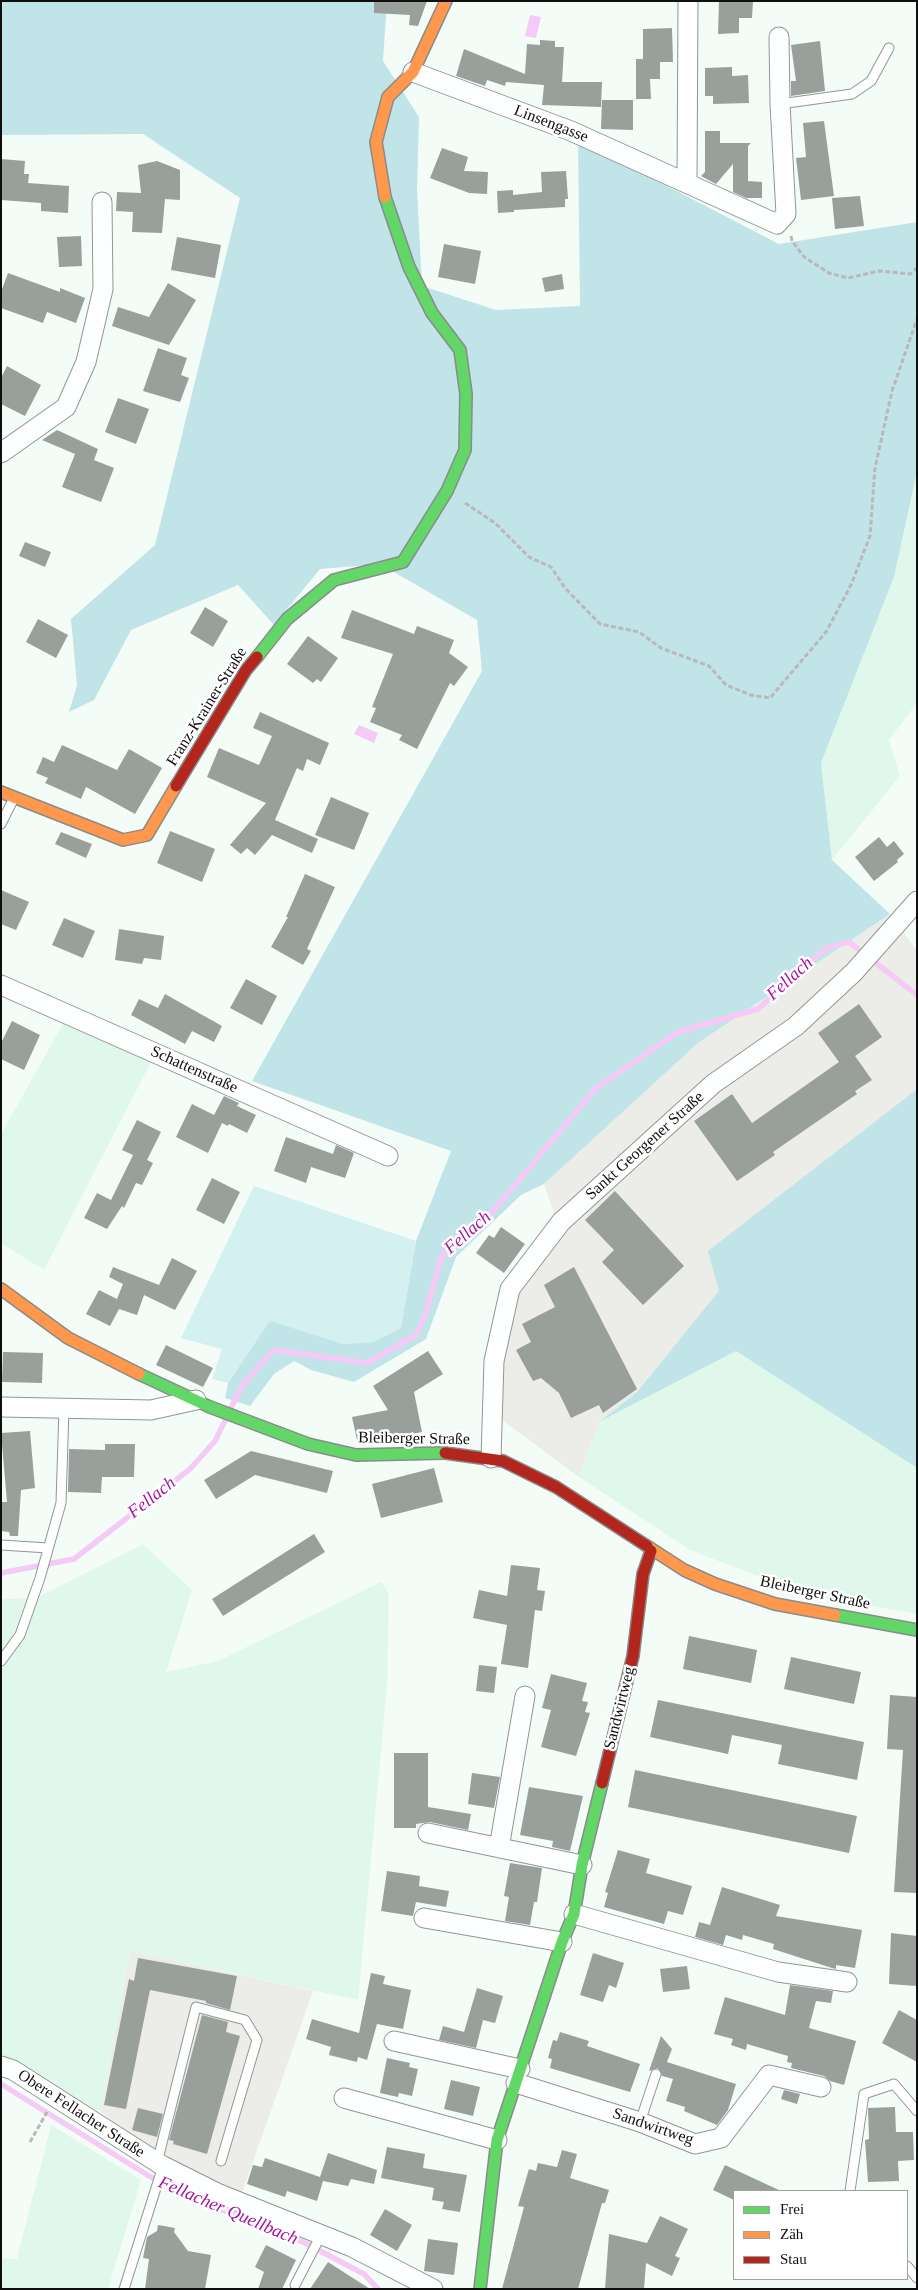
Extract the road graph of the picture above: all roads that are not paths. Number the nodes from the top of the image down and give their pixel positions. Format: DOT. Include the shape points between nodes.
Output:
graph roads {
  1 [pos="446,1"];
  2 [pos="688,1"];
  3 [pos="779,36"];
  4 [pos="889,48"];
  5 [pos="413,72"];
  6 [pos="780,104"];
  7 [pos="687,182"];
  8 [pos="102,202"];
  9 [pos="1,453"];
  10 [pos="1,792"];
  11 [pos="15,798"];
  12 [pos="1,824"];
  13 [pos="917,901"];
  14 [pos="1,985"];
  15 [pos="388,1156"];
  16 [pos="1,1289"];
  17 [pos="203,1404"];
  18 [pos="1,1407"];
  19 [pos="64,1408"];
  20 [pos="491,1458"];
  21 [pos="1,1545"];
  22 [pos="47,1551"];
  23 [pos="651,1551"];
  24 [pos="917,1630"];
  25 [pos="1,1661"];
  26 [pos="525,1696"];
  27 [pos="428,1833"];
  28 [pos="499,1848"];
  29 [pos="582,1865"];
  30 [pos="574,1914"];
  31 [pos="424,1918"];
  32 [pos="562,1942"];
  33 [pos="847,1982"];
  34 [pos="394,2041"];
  35 [pos="1,2066"];
  36 [pos="656,2074"];
  37 [pos="518,2076"];
  38 [pos="821,2087"];
  39 [pos="344,2098"];
  40 [pos="917,2111"];
  41 [pos="640,2122"];
  42 [pos="497,2140"];
  43 [pos="221,2161"];
  44 [pos="160,2168"];
  45 [pos="850,2190"];
  46 [pos="319,2239"];
  47 [pos="908,2267"];
  48 [pos="917,2278"];
  49 [pos="295,2285"];
  50 [pos="124,2289"];
  51 [pos="433,2289"];
  52 [pos="480,2289"];
  1 -- 5 [label="street, Franz-Krainer-Straße"];
  2 -- 7 [label="street"];
  3 -- 6 [label="street"];
  4 -- 6 [label="lane" via="871,81 852,94"];
  5 -- 7 [label="street, Linsengasse" via="571,131"];
  5 -- 11 [label="street, Franz-Krainer-Straße" via="388,97 376,142 386,205 409,267 432,312 460,350 466,394 465,450 447,491 403,562 334,580 287,619 246,670 147,835 123,840"];
  6 -- 7 [label="street, Linsengasse" via="786,214 777,224"];
  8 -- 9 [label="street" via="103,290 86,362 66,406"];
  10 -- 11 [label="street, Franz-Krainer-Straße"];
  11 -- 12 [label="lane"];
  13 -- 20 [label="street, Sankt Georgener Straße" via="854,972 796,1026 713,1084 561,1222 510,1289 494,1361"];
  14 -- 15 [label="street, Schattenstraße"];
  16 -- 17 [label="street, Bleiberger Straße" via="68,1338"];
  17 -- 19 [label="street" via="151,1410"];
  17 -- 20 [label="street, Bleiberger Straße" via="308,1444 356,1455 441,1452"];
  18 -- 19 [label="street"];
  19 -- 22 [label="lane" via="61,1503"];
  20 -- 23 [label="street, Bleiberger Straße" via="556,1488"];
  21 -- 22 [label="lane"];
  22 -- 25 [label="lane" via="20,1635"];
  23 -- 24 [label="street, Bleiberger Straße" via="699,1577 775,1604"];
  23 -- 29 [label="street, Sandwirtweg" via="644,1568 633,1656"];
  26 -- 28 [label="street"];
  27 -- 28 [label="street"];
  28 -- 29 [label="street"];
  29 -- 30 [label="street, Sandwirtweg"];
  30 -- 32 [label="street, Sandwirtweg"];
  30 -- 33 [label="street" via="778,1972"];
  31 -- 32 [label="street"];
  32 -- 37 [label="street, Sandwirtweg"];
  34 -- 37 [label="street, Sandwirtweg"];
  35 -- 44 [label="street, Obere Fellacher Straße" via="13,2070"];
  36 -- 41 [label="lane"];
  37 -- 41 [label="street, Sandwirtweg"];
  37 -- 42 [label="street, Sandwirtweg"];
  38 -- 41 [label="street, Sandwirtweg" via="769,2075 722,2138 695,2144"];
  39 -- 42 [label="street"];
  40 -- 45 [label="lane" via="894,2084 864,2094"];
  42 -- 52 [label="street, Sandwirtweg"];
  43 -- 44 [label="lane" via="258,2040 244,2020 196,2007"];
  44 -- 46 [label="street, Obere Fellacher Straße"];
  44 -- 50 [label="lane"];
  46 -- 49 [label="lane"];
  46 -- 51 [label="street, Obere Fellacher Straße" via="352,2247"];
  47 -- 48 [label="lane"];
}
